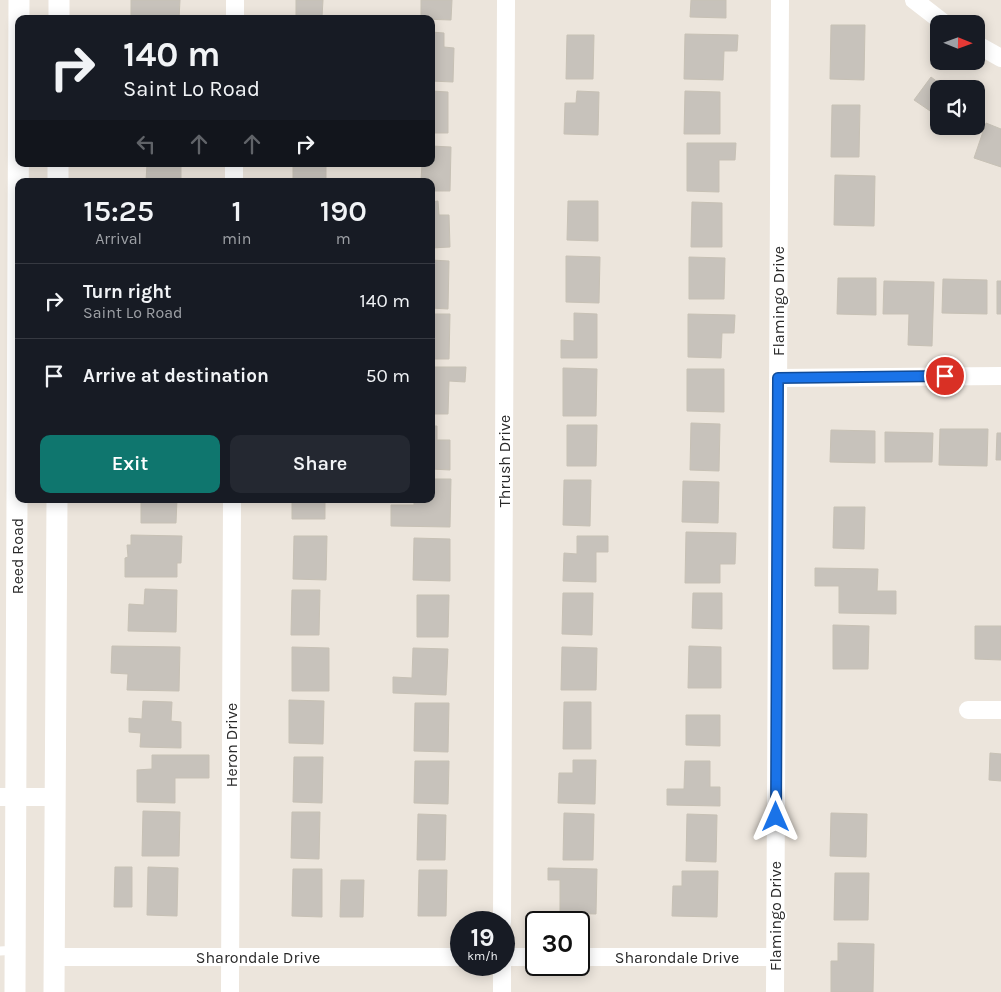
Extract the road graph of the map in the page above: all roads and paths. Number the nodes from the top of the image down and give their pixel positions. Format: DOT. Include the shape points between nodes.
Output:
graph roads {
  1 [pos="19,0"];
  2 [pos="59,0"];
  3 [pos="235,0"];
  4 [pos="506,0"];
  5 [pos="780,0"];
  6 [pos="914,0"];
  7 [pos="19,15"];
  8 [pos="59,15"];
  9 [pos="235,15"];
  10 [pos="933,15"];
  11 [pos="985,49"];
  12 [pos="1001,58"];
  13 [pos="1001,376"];
  14 [pos="778,378"];
  15 [pos="15,503"];
  16 [pos="57,503"];
  17 [pos="232,503"];
  18 [pos="968,710"];
  19 [pos="1001,710"];
  20 [pos="8,797"];
  21 [pos="56,797"];
  22 [pos="502,911"];
  23 [pos="8,951"];
  24 [pos="54,957"];
  25 [pos="230,957"];
  26 [pos="450,957"];
  27 [pos="590,957"];
  28 [pos="775,957"];
  29 [pos="502,976"];
  30 [pos="16,992"];
  31 [pos="54,992"];
  32 [pos="230,992"];
  33 [pos="502,992"];
  34 [pos="775,992"];
  1 -- 7 [label="street, Reed Road"];
  2 -- 8 [label="street"];
  3 -- 9 [label="street"];
  4 -- 22 [label="street, Thrush Drive"];
  5 -- 14 [label="street, Flamingo Drive"];
  6 -- 10 [label="street"];
  11 -- 12 [label="street"];
  13 -- 14 [label="street"];
  14 -- 28 [label="street, Flamingo Drive"];
  15 -- 20 [label="street, Reed Road"];
  16 -- 21 [label="street"];
  17 -- 25 [label="street, Heron Drive"];
  18 -- 19 [label="street"];
  20 -- 21 [label="street"];
  20 -- 23 [label="street, Reed Road"];
  21 -- 24 [label="street"];
  23 -- 30 [label="street, Reed Road"];
  24 -- 25 [label="street, Sharondale Drive"];
  24 -- 31 [label="street"];
  25 -- 26 [label="street, Sharondale Drive"];
  25 -- 32 [label="street, Heron Drive"];
  27 -- 28 [label="street, Sharondale Drive"];
  28 -- 34 [label="street, Flamingo Drive"];
  29 -- 33 [label="street"];
}
